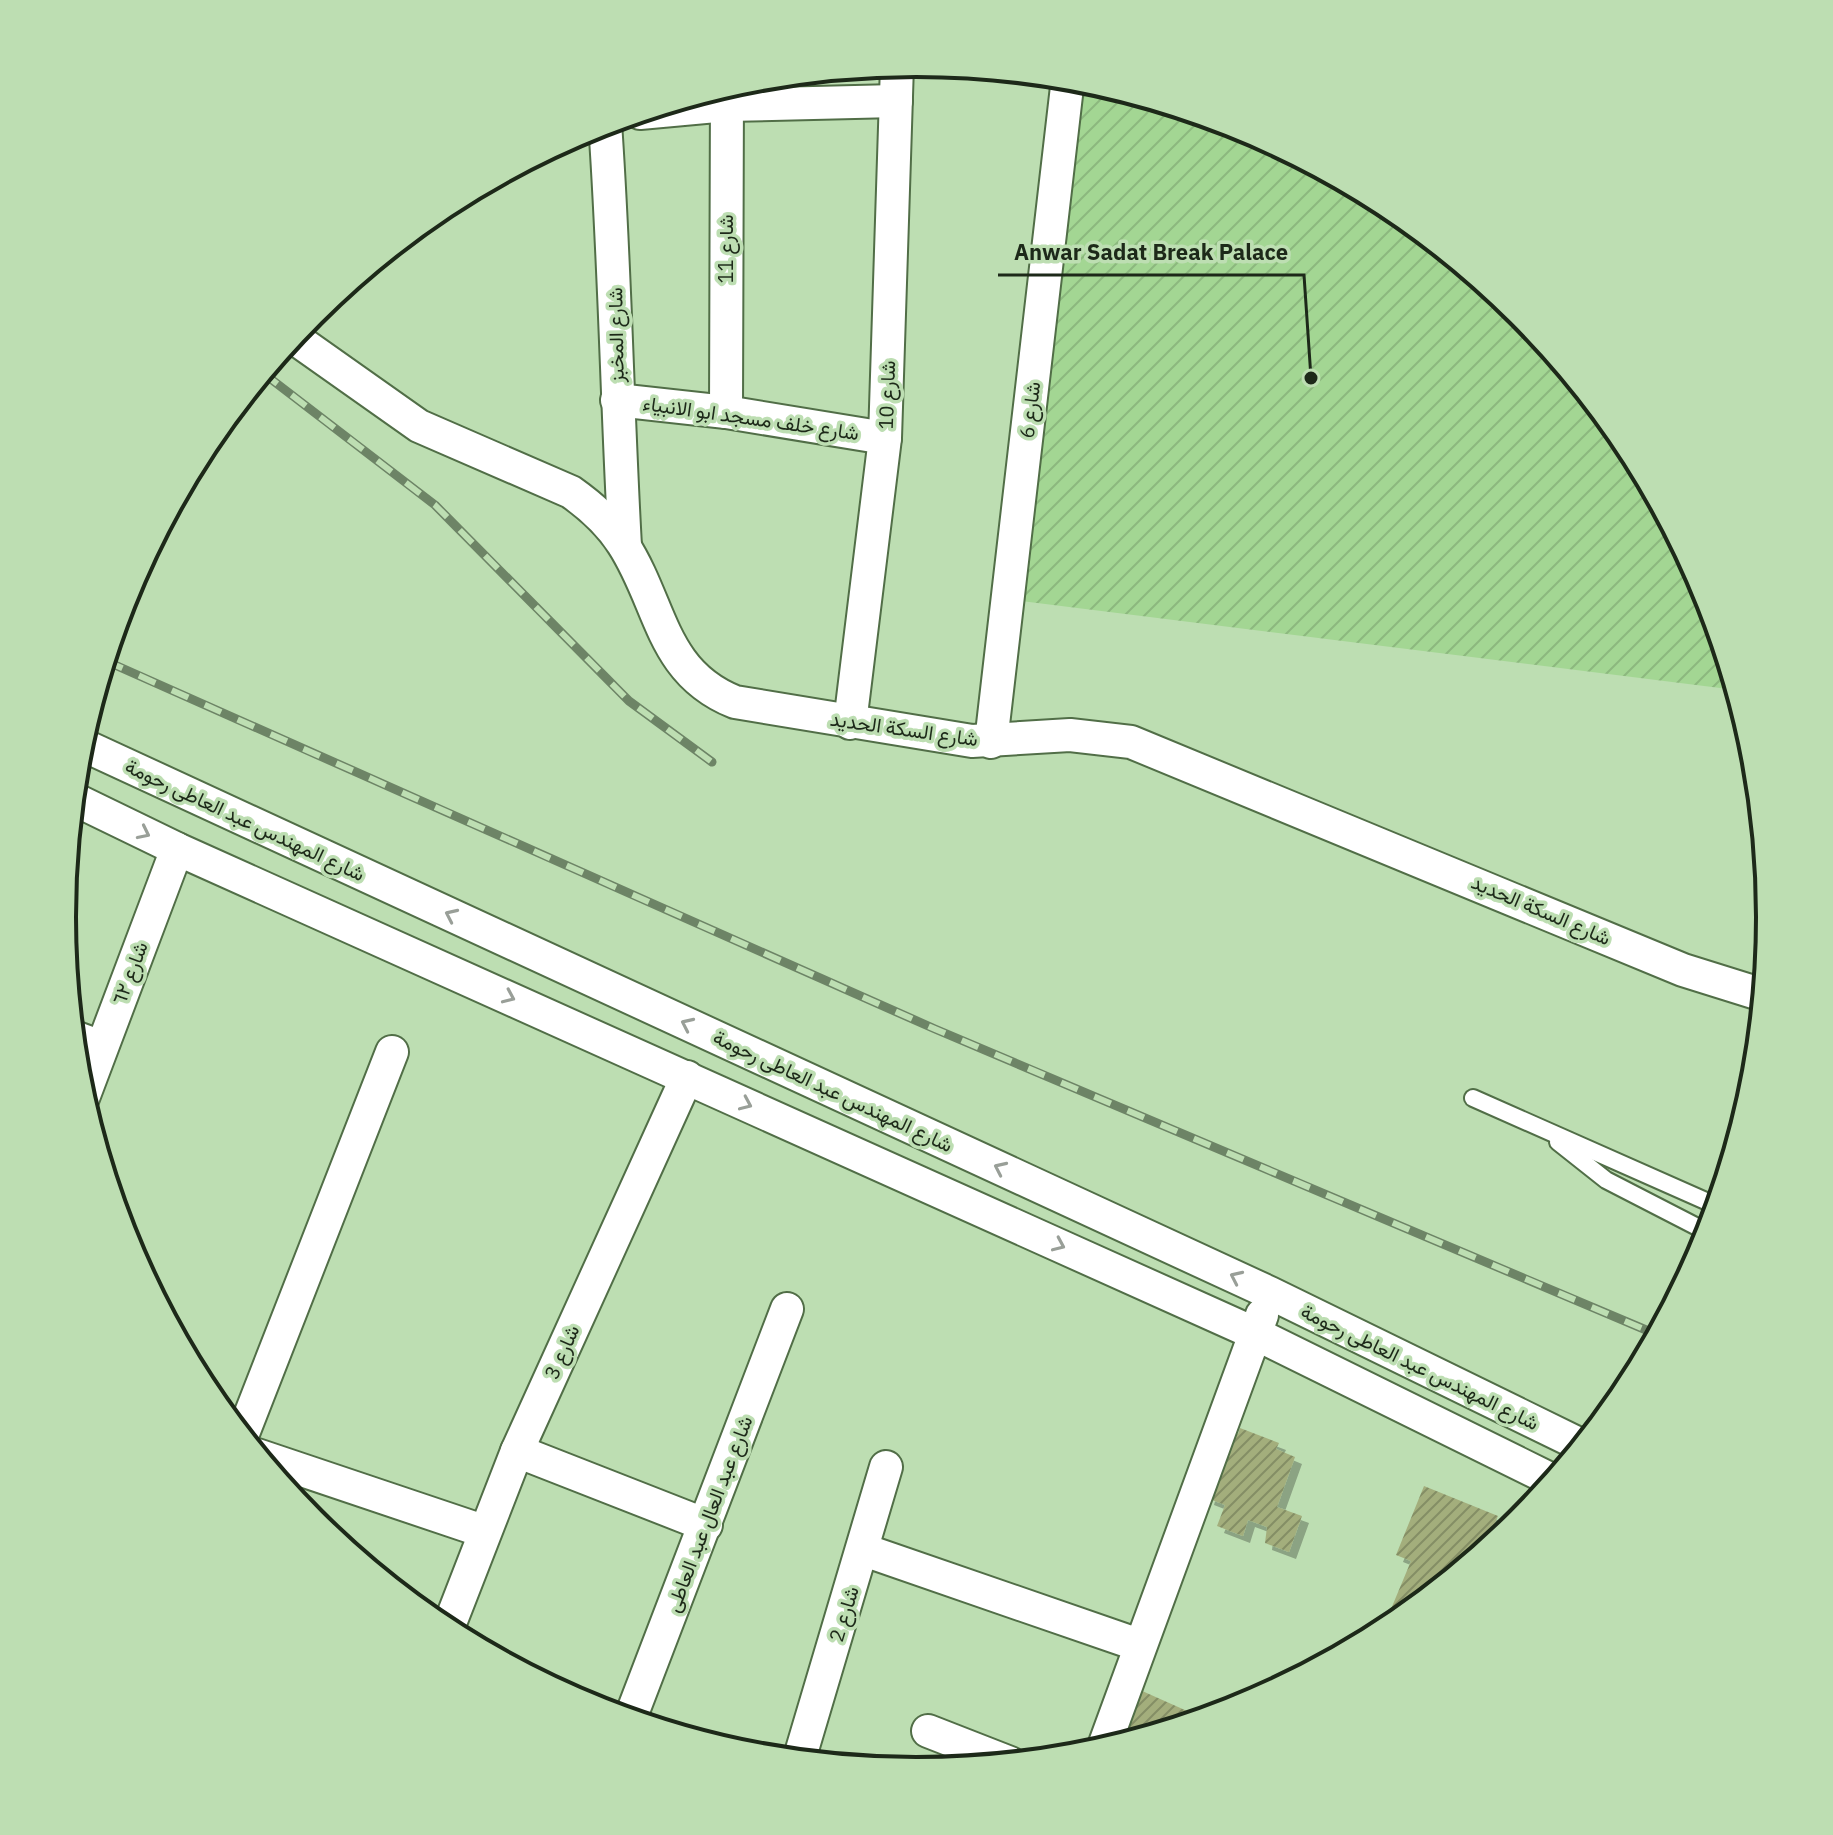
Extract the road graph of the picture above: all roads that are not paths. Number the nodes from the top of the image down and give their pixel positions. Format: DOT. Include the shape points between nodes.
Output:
graph roads {
  1 [pos="897,78"];
  2 [pos="1067,91"];
  3 [pos="739,96"];
  4 [pos="727,99"];
  5 [pos="896,101"];
  6 [pos="606,137"];
  7 [pos="303,344"];
  8 [pos="617,400"];
  9 [pos="726,412"];
  10 [pos="885,438"];
  11 [pos="625,546"];
  12 [pos="850,723"];
  13 [pos="991,742"];
  14 [pos="93,750"];
  15 [pos="84,804"];
  16 [pos="177,849"];
  17 [pos="1753,992"];
  18 [pos="88,1042"];
  19 [pos="392,1052"];
  20 [pos="687,1077"];
  21 [pos="1473,1098"];
  22 [pos="1538,1127"];
  23 [pos="1707,1202"];
  24 [pos="1697,1227"];
  25 [pos="1270,1293"];
  26 [pos="787,1309"];
  27 [pos="1256,1334"];
  28 [pos="247,1424"];
  29 [pos="1573,1441"];
  30 [pos="517,1451"];
  31 [pos="277,1462"];
  32 [pos="886,1467"];
  33 [pos="1544,1476"];
  34 [pos="706,1525"];
  35 [pos="483,1531"];
  36 [pos="864,1550"];
  37 [pos="452,1617"];
  38 [pos="1139,1645"];
  39 [pos="634,1709"];
  40 [pos="928,1731"];
  41 [pos="1108,1735"];
  42 [pos="802,1750"];
  43 [pos="988,1754"];
  1 -- 5 [label="street, شارع 10"];
  2 -- 13 [label="street, شارع 6"];
  3 -- 5 [label="street"];
  4 -- 9 [label="street, شارع 11"];
  5 -- 10 [label="street, شارع 10"];
  6 -- 8 [label="street, شارع المخبز"];
  7 -- 11 [label="street, شارع السكة الحديد" via="419,426 571,492 608,522"];
  8 -- 9 [label="street, شارع خلف مسجد ابو الانبياء"];
  8 -- 11 [label="street, شارع المخبز"];
  9 -- 10 [label="street, شارع خلف مسجد ابو الانبياء"];
  10 -- 12 [label="street, شارع 10"];
  11 -- 12 [label="street, شارع السكة الحديد" via="676,656 701,684 735,702"];
  12 -- 13 [label="street, شارع السكة الحديد"];
  13 -- 17 [label="street, شارع السكة الحديد" via="1100,736 1160,751 1683,970"];
  25 -- 14 [label="street, شارع المهندس عبد العاطى رحومة, one-way"];
  15 -- 16 [label="street, one-way"];
  16 -- 18 [label="street, شارع ٦٢"];
  16 -- 20 [label="street, one-way"];
  19 -- 28 [label="street"];
  20 -- 27 [label="street, one-way"];
  20 -- 30 [label="street, شارع 3"];
  21 -- 22 [label="lane"];
  22 -- 23 [label="lane"];
  22 -- 24 [label="lane" via="1606,1180"];
  25 -- 27 [label="street"];
  25 -- 29 [label="street, شارع المهندس عبد العاطى رحومة"];
  26 -- 34 [label="street, شارع عبد العال عبد العاطى"];
  27 -- 33 [label="street"];
  27 -- 38 [label="street"];
  30 -- 34 [label="street"];
  30 -- 35 [label="street, شارع 3"];
  31 -- 35 [label="street"];
  32 -- 36 [label="street, شارع 2"];
  34 -- 39 [label="street, شارع عبد العال عبد العاطى"];
  35 -- 37 [label="street, شارع 3"];
  36 -- 38 [label="street"];
  36 -- 42 [label="street, شارع 2"];
  38 -- 41 [label="street"];
  40 -- 43 [label="street"];
}
